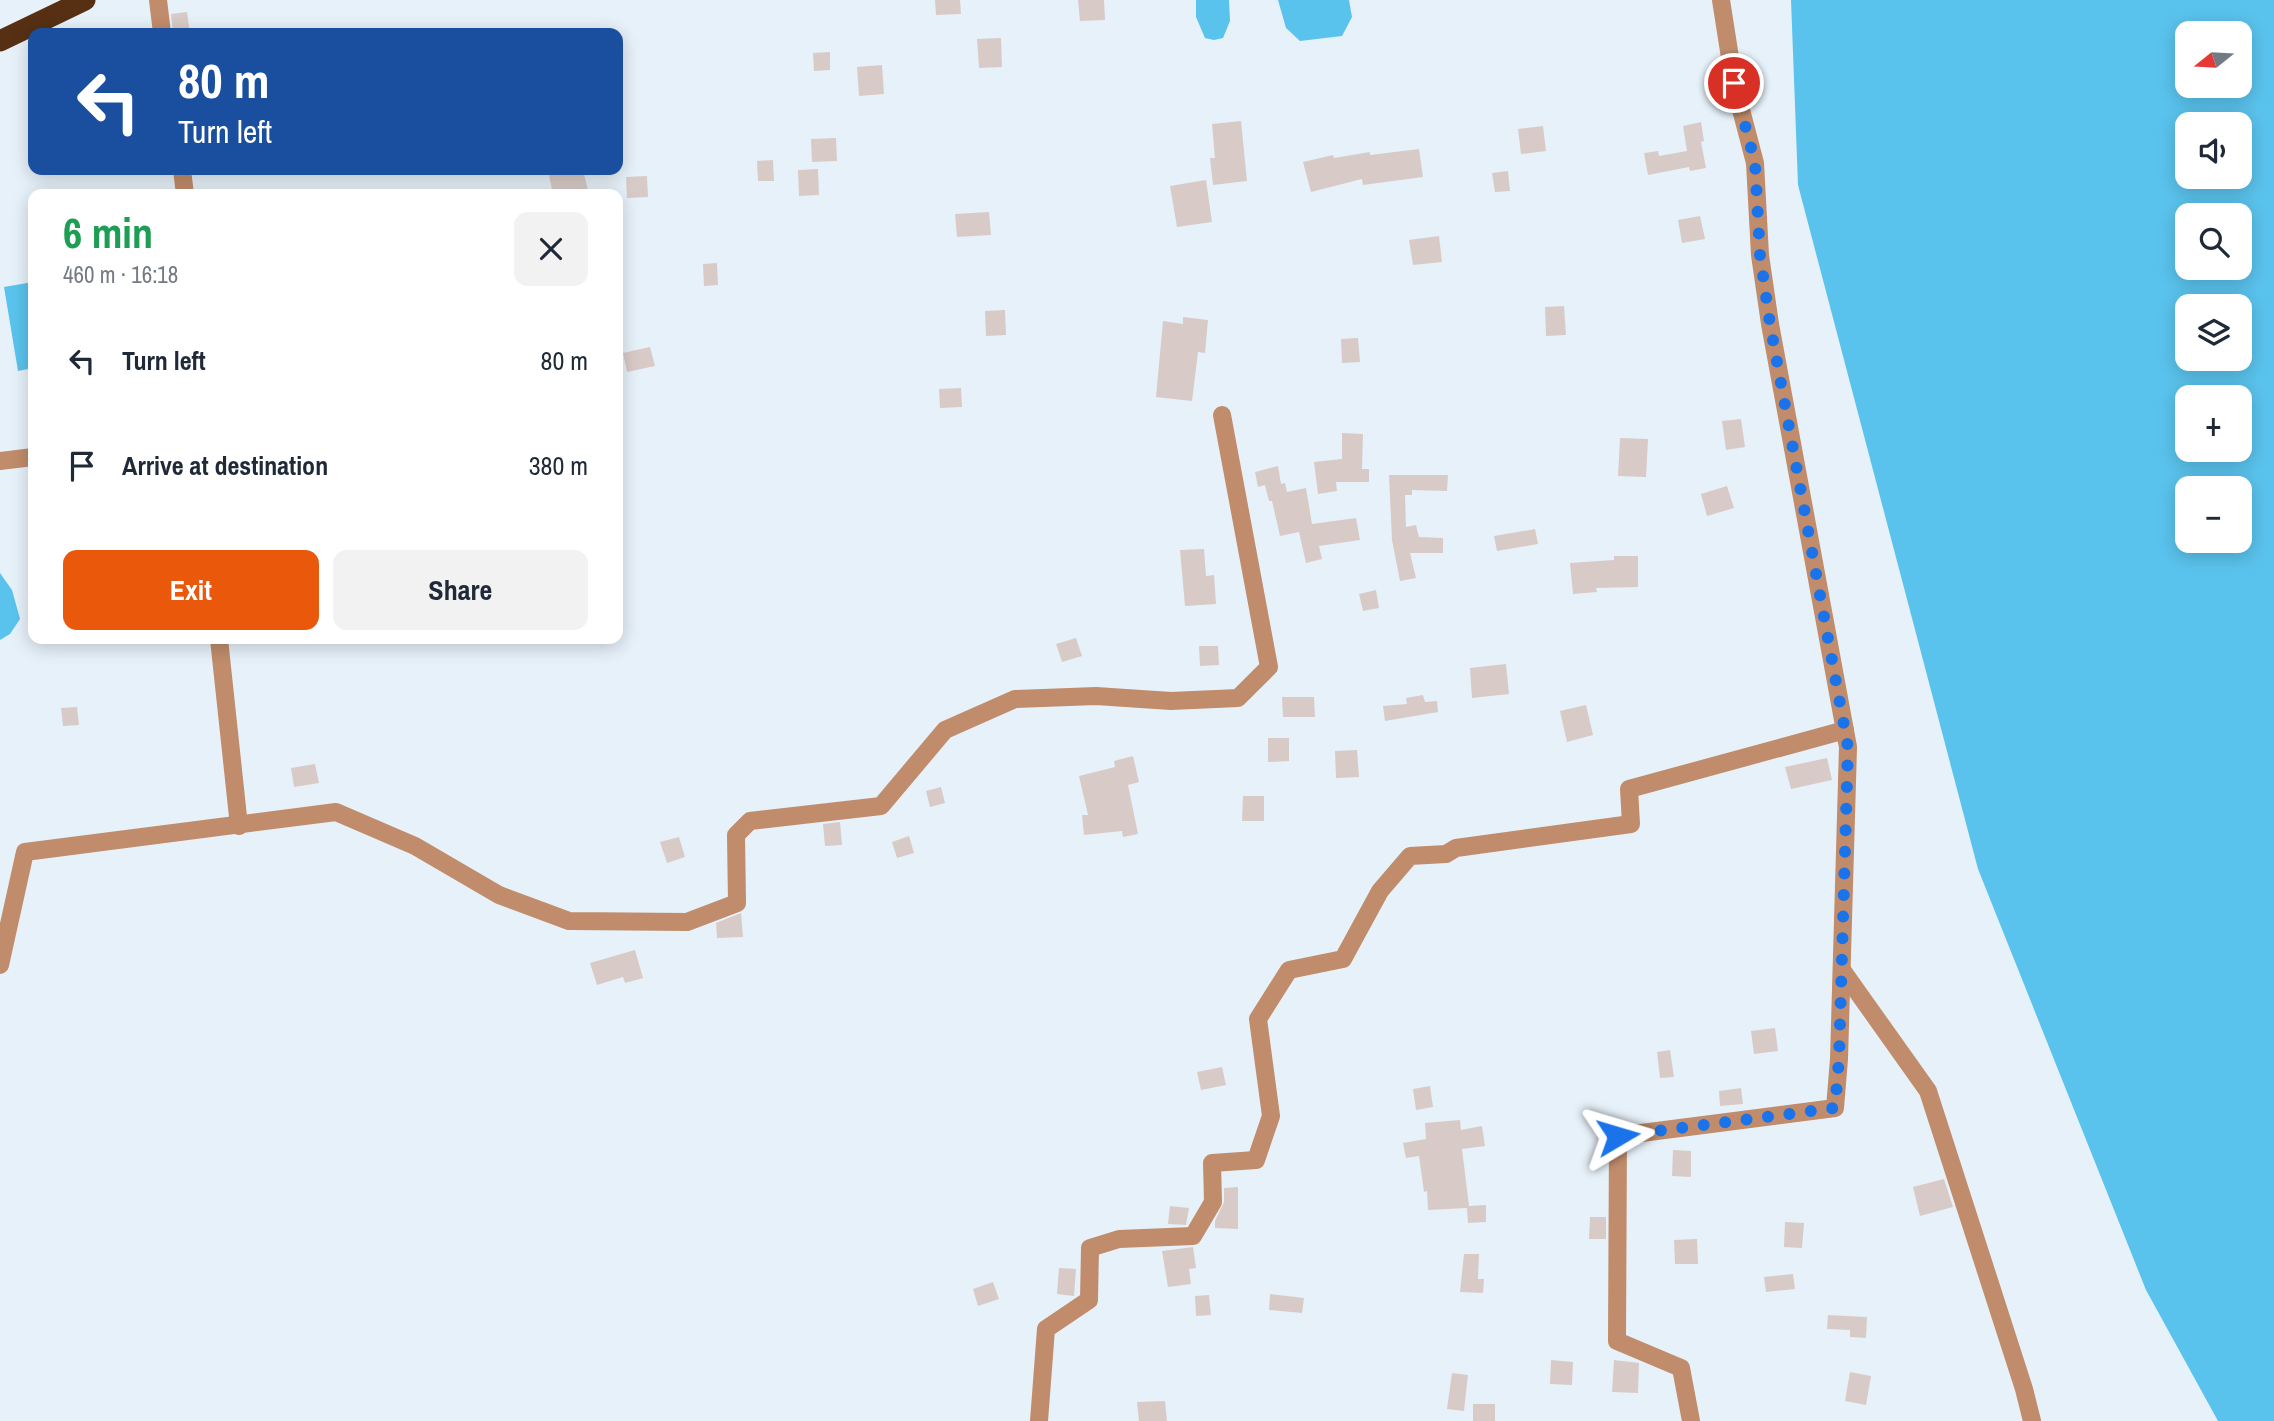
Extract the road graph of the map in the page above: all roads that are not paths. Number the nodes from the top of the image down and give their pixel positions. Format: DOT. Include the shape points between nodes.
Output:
graph roads {
  1 [pos="85,0"];
  2 [pos="158,0"];
  3 [pos="1721,0"];
  4 [pos="162,28"];
  5 [pos="0,41"];
  6 [pos="1222,415"];
  7 [pos="28,458"];
  8 [pos="0,461"];
  9 [pos="220,644"];
  10 [pos="1844,730"];
  11 [pos="239,826"];
  12 [pos="0,965"];
  13 [pos="1842,970"];
  14 [pos="1039,1421"];
  15 [pos="1691,1421"];
  16 [pos="2032,1421"];
  1 -- 5 [label="highway"];
  2 -- 4 [label="street"];
  3 -- 10 [label="street" via="1734,83 1755,163 1760,255 1770,324"];
  6 -- 11 [label="street" via="1269,667 1238,698 1015,699 945,730 881,806 750,821 736,835 737,903 687,922 569,921 499,895 415,846 336,813"];
  7 -- 8 [label="street"];
  9 -- 11 [label="street"];
  10 -- 13 [label="street" via="1848,747"];
  10 -- 14 [label="street" via="1629,789 1631,824 1410,856 1380,891 1343,959 1289,970 1258,1019 1271,1116 1256,1160 1212,1164 1213,1202 1193,1236 1119,1239 1090,1248 1089,1300 1046,1329"];
  11 -- 12 [label="street" via="24,852"];
  13 -- 15 [label="street" via="1835,1108 1618,1136 1617,1341 1681,1368"];
  13 -- 16 [label="street" via="1928,1091"];
}
